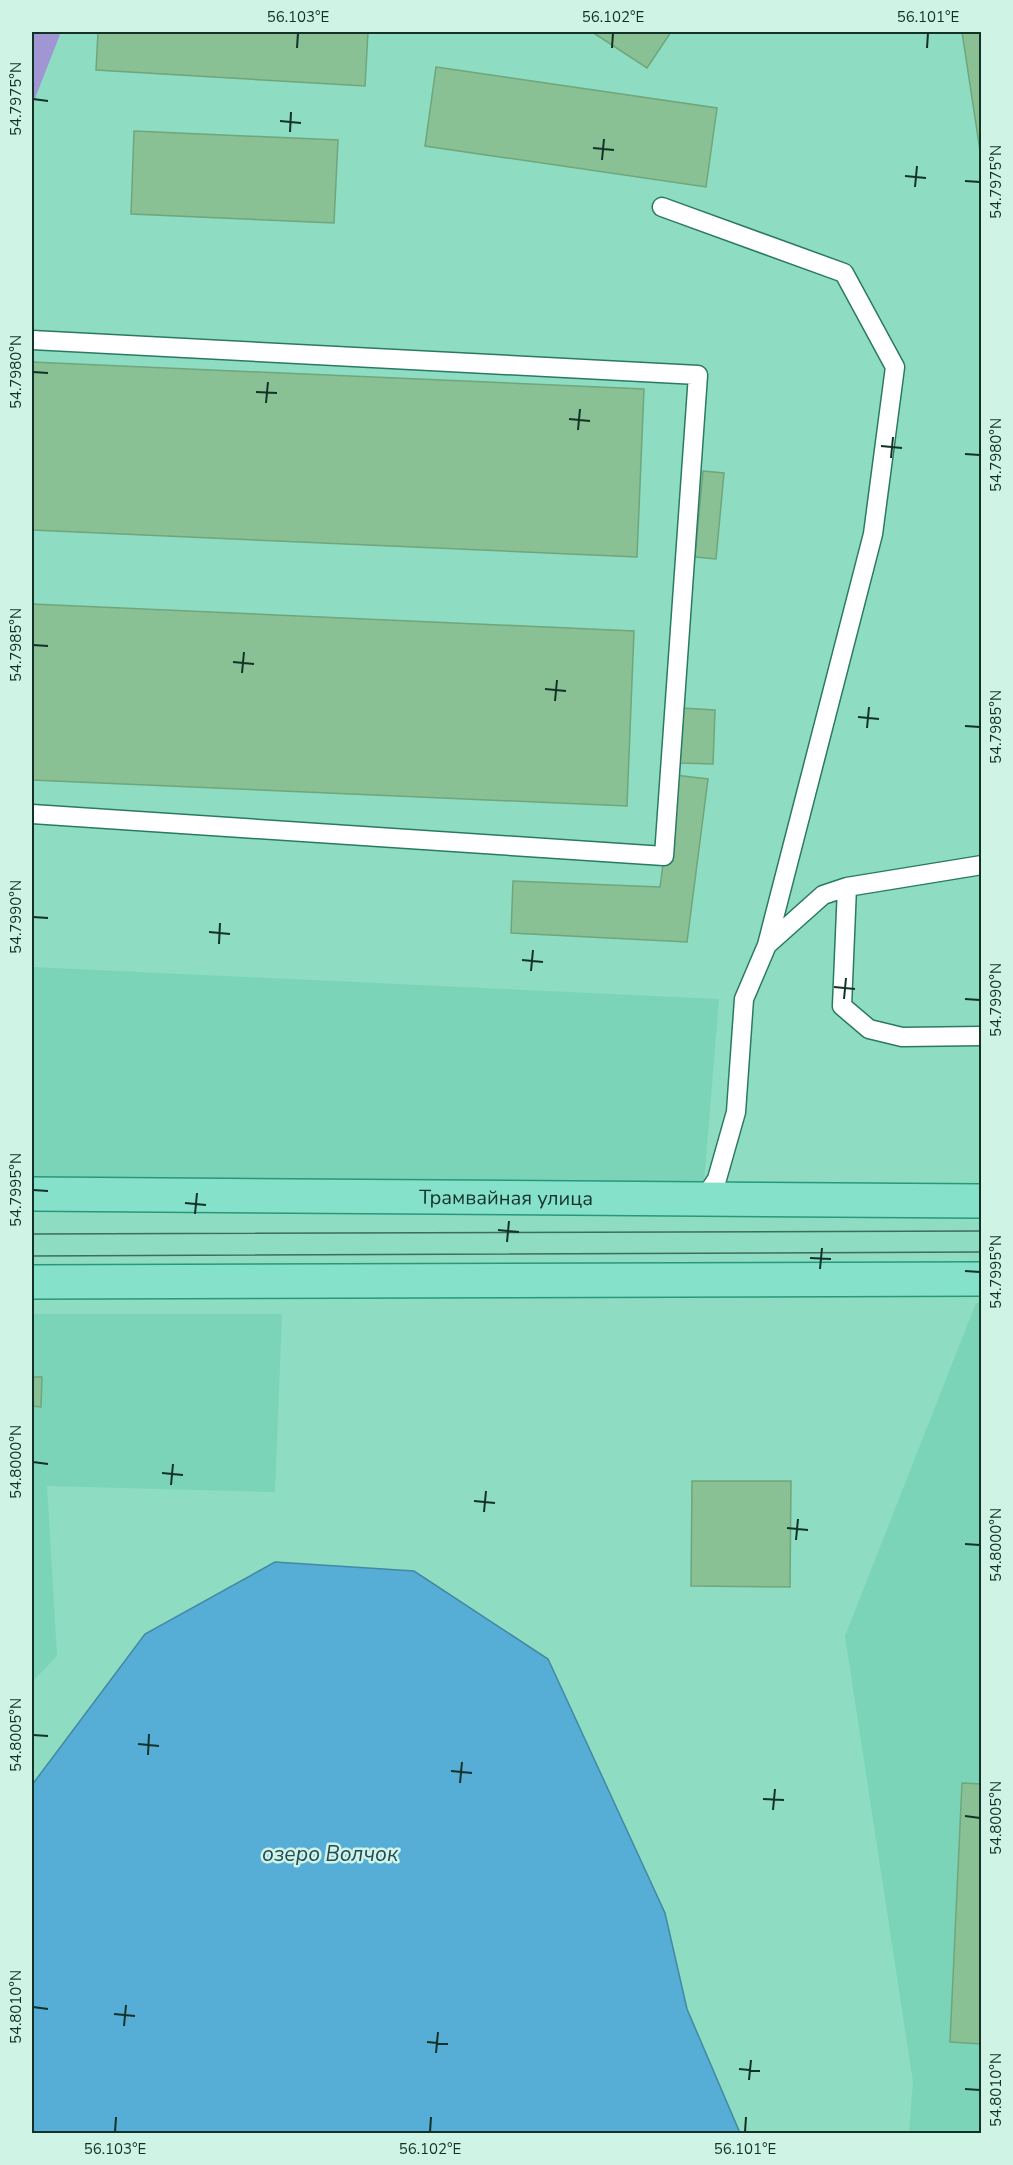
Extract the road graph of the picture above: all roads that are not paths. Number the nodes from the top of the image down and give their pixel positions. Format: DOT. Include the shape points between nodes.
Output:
graph roads {
  1 [pos="662,207"];
  2 [pos="32,340"];
  3 [pos="32,814"];
  4 [pos="981,865"];
  5 [pos="847,887"];
  6 [pos="766,945"];
  7 [pos="981,1036"];
  8 [pos="32,1194"];
  9 [pos="703,1200"];
  10 [pos="981,1201"];
  11 [pos="981,1279"];
  12 [pos="32,1282"];
  1 -- 6 [label="lane" via="843,273 894,367 873,534"];
  2 -- 3 [label="lane" via="698,375 664,856"];
  4 -- 5 [label="lane"];
  5 -- 6 [label="lane" via="823,895"];
  5 -- 7 [label="lane" via="842,1006 869,1029 902,1037"];
  6 -- 9 [label="lane" via="744,999 736,1112 717,1179"];
  8 -- 9 [label="main road, Трамвайная улица"];
  9 -- 10 [label="main road, Трамвайная улица"];
  11 -- 12 [label="main road"];
}
